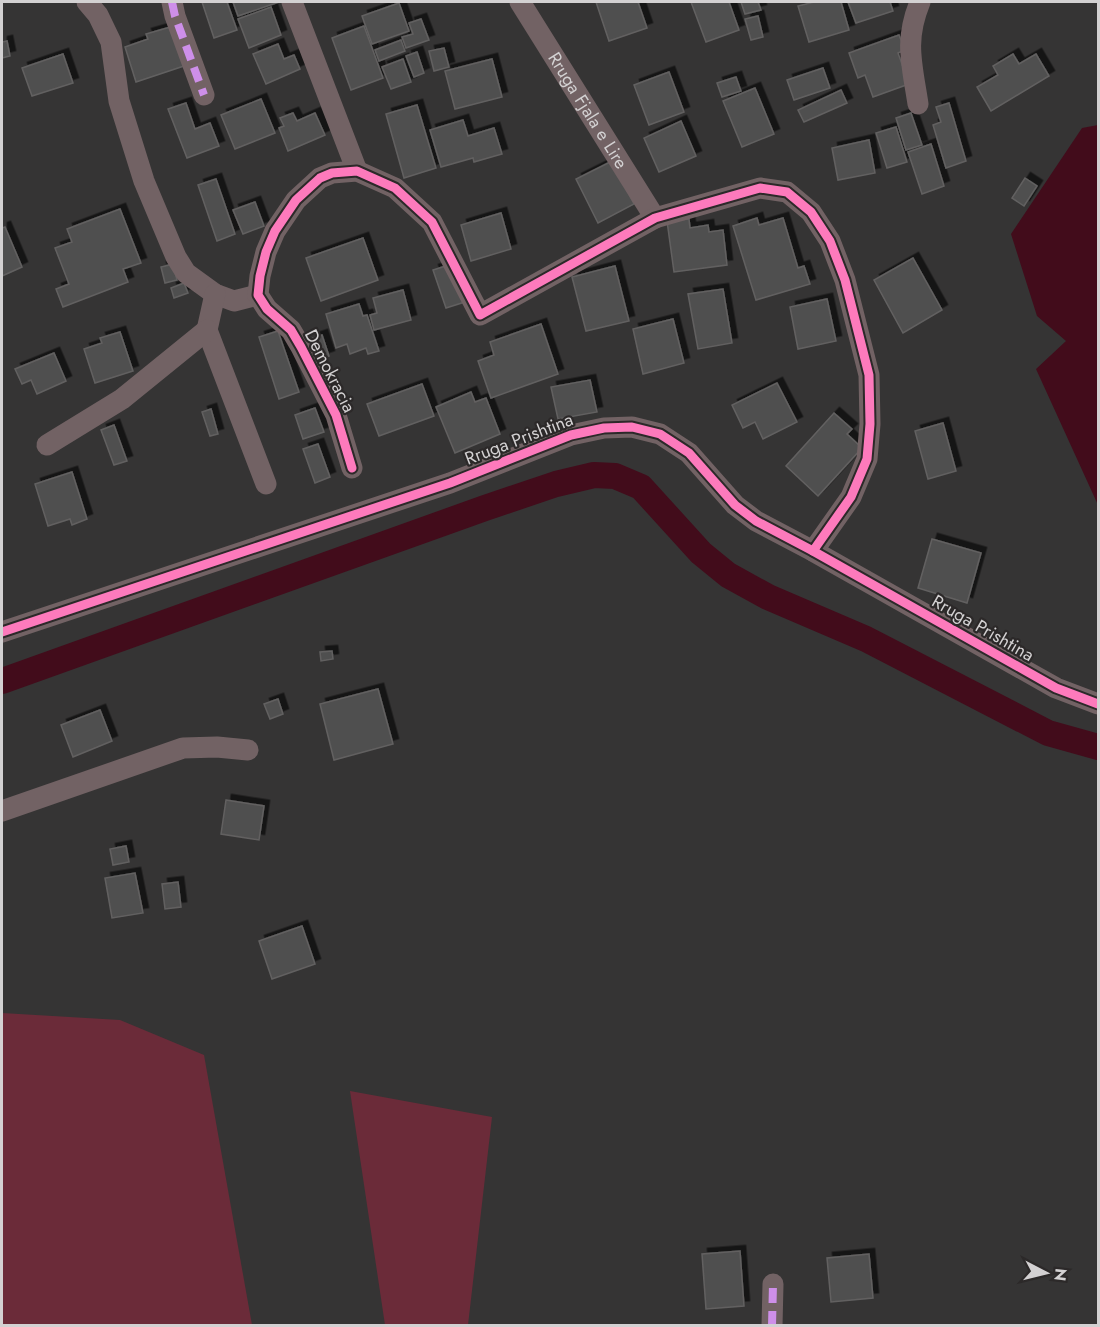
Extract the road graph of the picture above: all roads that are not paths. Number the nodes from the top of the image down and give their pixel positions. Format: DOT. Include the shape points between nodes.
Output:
graph roads {
  1 [pos="87,2"];
  2 [pos="172,2"];
  3 [pos="292,2"];
  4 [pos="520,2"];
  5 [pos="920,2"];
  6 [pos="204,95"];
  7 [pos="918,104"];
  8 [pos="357,171"];
  9 [pos="655,218"];
  10 [pos="215,294"];
  11 [pos="258,295"];
  12 [pos="207,330"];
  13 [pos="47,445"];
  14 [pos="352,468"];
  15 [pos="266,484"];
  16 [pos="813,551"];
  17 [pos="2,632"];
  18 [pos="1098,704"];
  19 [pos="248,750"];
  20 [pos="2,811"];
  21 [pos="773,1284"];
  22 [pos="772,1326"];
  1 -- 10 [label="street" via="111,42 119,101 165,234 186,273"];
  2 -- 6 [label="street"];
  3 -- 8 [label="street"];
  4 -- 9 [label="street, Rruga Fjala e Lire"];
  5 -- 7 [label="street" via="909,36"];
  8 -- 9 [label="street" via="395,188 432,222 480,315"];
  8 -- 11 [label="street" via="320,178 296,200 266,252"];
  9 -- 16 [label="street" via="760,188 787,192 811,212 830,242 845,280 869,375 870,424 867,459 851,497"];
  10 -- 11 [label="street" via="234,301"];
  10 -- 12 [label="street"];
  11 -- 14 [label="street, Demokracia" via="267,309 291,330 301,347 333,409"];
  12 -- 13 [label="street" via="122,399"];
  12 -- 15 [label="street"];
  16 -- 17 [label="street, Rruga Prishtina" via="756,521 735,505 689,453 660,434 632,427 604,428 571,435 450,483"];
  16 -- 18 [label="street, Rruga Prishtina" via="1056,688"];
  19 -- 20 [label="street" via="183,748"];
  21 -- 22 [label="street"];
}
